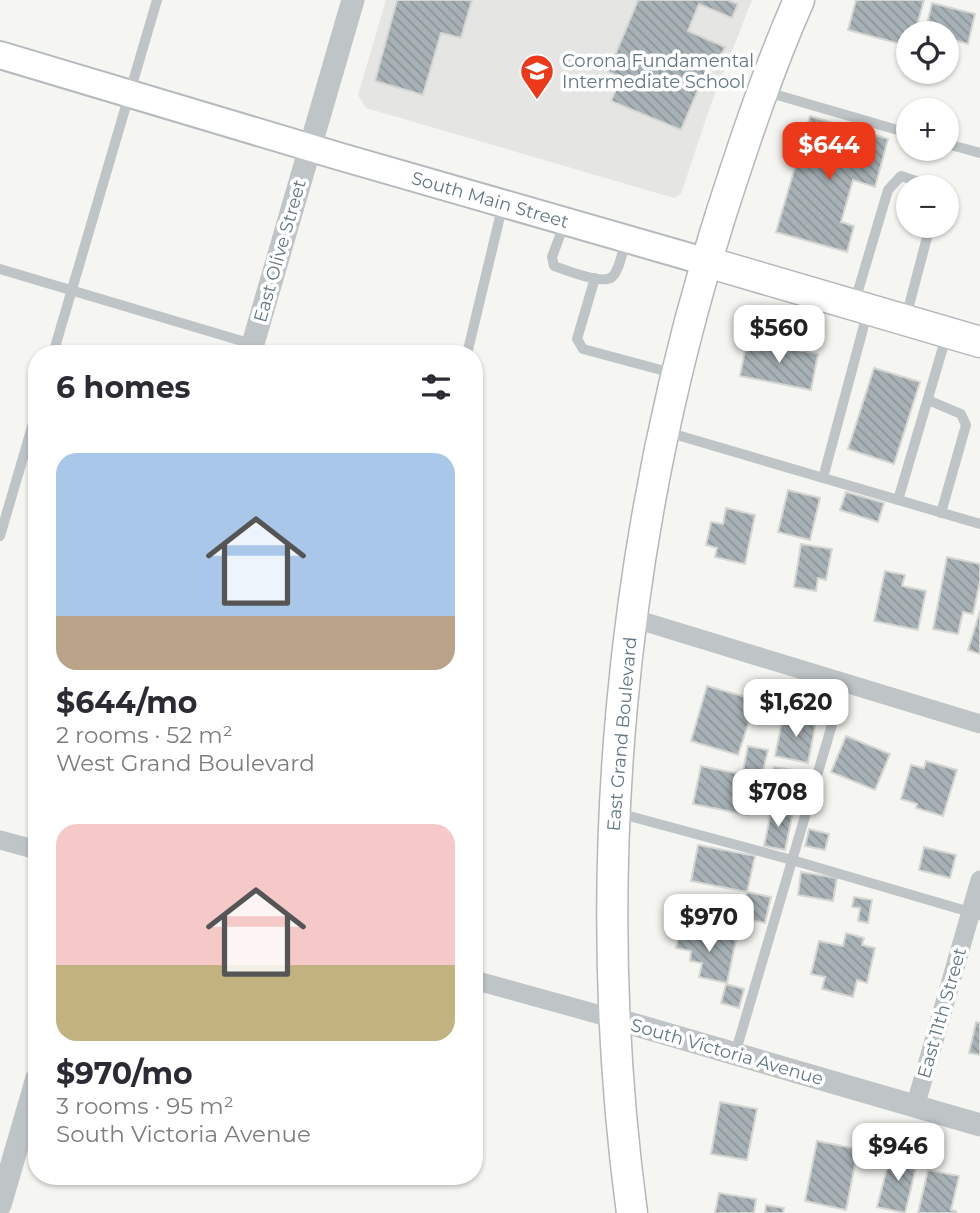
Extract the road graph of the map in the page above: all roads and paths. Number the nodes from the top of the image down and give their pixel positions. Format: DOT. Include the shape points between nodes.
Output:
graph roads {
  1 [pos="156,0"];
  2 [pos="353,0"];
  3 [pos="799,0"];
  4 [pos="0,55"];
  5 [pos="763,91"];
  6 [pos="129,93"];
  7 [pos="896,130"];
  8 [pos="959,147"];
  9 [pos="310,148"];
  10 [pos="980,153"];
  11 [pos="896,182"];
  12 [pos="503,203"];
  13 [pos="566,222"];
  14 [pos="927,238"];
  15 [pos="626,239"];
  16 [pos="707,262"];
  17 [pos="0,269"];
  18 [pos="595,278"];
  19 [pos="72,289"];
  20 [pos="861,307"];
  21 [pos="905,320"];
  22 [pos="947,333"];
  23 [pos="980,342"];
  24 [pos="56,345"];
  25 [pos="239,345"];
  26 [pos="252,345"];
  27 [pos="469,345"];
  28 [pos="676,374"];
  29 [pos="928,400"];
  30 [pos="663,431"];
  31 [pos="28,441"];
  32 [pos="823,478"];
  33 [pos="898,500"];
  34 [pos="941,513"];
  35 [pos="980,524"];
  36 [pos="0,536"];
  37 [pos="632,618"];
  38 [pos="844,684"];
  39 [pos="980,724"];
  40 [pos="615,812"];
  41 [pos="0,840"];
  42 [pos="28,848"];
  43 [pos="792,860"];
  44 [pos="980,880"];
  45 [pos="975,914"];
  46 [pos="483,982"];
  47 [pos="615,1019"];
  48 [pos="735,1054"];
  49 [pos="915,1107"];
  50 [pos="980,1125"];
  51 [pos="28,1127"];
  52 [pos="0,1205"];
  53 [pos="632,1213"];
  1 -- 6 [label="lane"];
  2 -- 9 [label="street, East Olive Street"];
  3 -- 5 [label="main road, East Grand Boulevard"];
  4 -- 6 [label="main road, South Main Street"];
  5 -- 7 [label="lane"];
  5 -- 16 [label="main road, East Grand Boulevard"];
  6 -- 9 [label="main road, South Main Street"];
  6 -- 19 [label="lane"];
  8 -- 10 [label="lane"];
  9 -- 12 [label="main road, South Main Street"];
  9 -- 26 [label="street, East Olive Street"];
  11 -- 20 [label="lane" via="888,190"];
  12 -- 13 [label="main road, South Main Street"];
  12 -- 27 [label="lane"];
  13 -- 15 [label="main road, South Main Street"];
  13 -- 18 [label="lane" via="552,257 554,266"];
  14 -- 21 [label="lane"];
  15 -- 16 [label="main road, South Main Street"];
  15 -- 18 [label="lane" via="611,278"];
  16 -- 20 [label="main road, South Main Street"];
  16 -- 28 [label="main road, East Grand Boulevard"];
  17 -- 19 [label="lane"];
  18 -- 28 [label="lane" via="577,339 583,349"];
  19 -- 24 [label="lane"];
  19 -- 25 [label="lane"];
  20 -- 21 [label="main road, South Main Street"];
  20 -- 32 [label="lane"];
  21 -- 22 [label="main road, South Main Street"];
  22 -- 23 [label="main road, South Main Street"];
  22 -- 29 [label="lane"];
  28 -- 30 [label="main road, East Grand Boulevard"];
  29 -- 33 [label="lane"];
  29 -- 34 [label="lane" via="961,414 966,425"];
  30 -- 32 [label="lane"];
  30 -- 37 [label="main road, East Grand Boulevard"];
  31 -- 36 [label="lane"];
  32 -- 33 [label="lane"];
  33 -- 34 [label="lane"];
  34 -- 35 [label="lane"];
  37 -- 38 [label="street"];
  37 -- 40 [label="main road, East Grand Boulevard"];
  38 -- 39 [label="street"];
  38 -- 43 [label="lane"];
  40 -- 43 [label="lane"];
  40 -- 47 [label="main road, East Grand Boulevard"];
  41 -- 42 [label="street"];
  43 -- 45 [label="lane"];
  43 -- 48 [label="lane"];
  44 -- 45 [label="street, East 11th Street"];
  45 -- 49 [label="street, East 11th Street"];
  46 -- 47 [label="street, South Victoria Avenue"];
  47 -- 48 [label="street, South Victoria Avenue"];
  47 -- 53 [label="main road, East Grand Boulevard"];
  48 -- 49 [label="street, South Victoria Avenue"];
  49 -- 50 [label="street, South Victoria Avenue"];
  51 -- 52 [label="street"];
}
